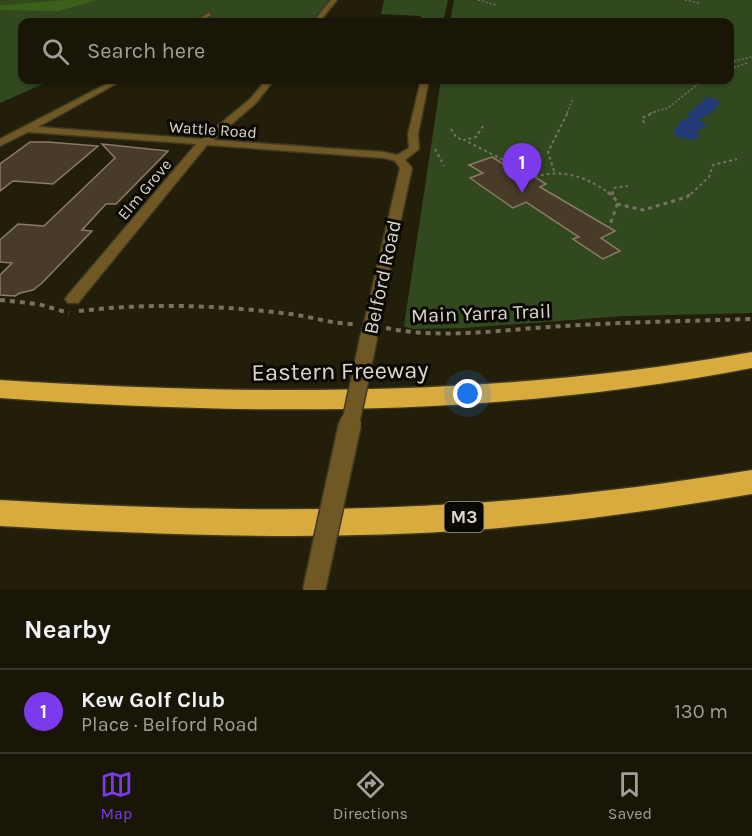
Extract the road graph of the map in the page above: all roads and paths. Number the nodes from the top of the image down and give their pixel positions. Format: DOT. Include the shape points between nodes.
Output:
graph roads {
  1 [pos="334,0"];
  2 [pos="478,0"];
  3 [pos="685,0"];
  4 [pos="698,0"];
  5 [pos="694,2"];
  6 [pos="699,3"];
  7 [pos="496,5"];
  8 [pos="209,15"];
  9 [pos="204,18"];
  10 [pos="319,18"];
  11 [pos="752,57"];
  12 [pos="734,61"];
  13 [pos="747,63"];
  14 [pos="734,67"];
  15 [pos="110,84"];
  16 [pos="267,84"];
  17 [pos="424,84"];
  18 [pos="698,84"];
  19 [pos="573,98"];
  20 [pos="644,123"];
  21 [pos="483,126"];
  22 [pos="25,129"];
  23 [pos="451,129"];
  24 [pos="464,140"];
  25 [pos="0,143"];
  26 [pos="203,143"];
  27 [pos="435,149"];
  28 [pos="399,159"];
  29 [pos="737,159"];
  30 [pos="444,166"];
  31 [pos="554,171"];
  32 [pos="628,186"];
  33 [pos="612,195"];
  34 [pos="617,204"];
  35 [pos="609,228"];
  36 [pos="73,299"];
  37 [pos="0,300"];
  38 [pos="752,319"];
  39 [pos="370,331"];
  40 [pos="752,360"];
  41 [pos="0,388"];
  42 [pos="752,482"];
  43 [pos="0,513"];
  44 [pos="314,590"];
  1 -- 10 [label="street"];
  2 -- 7 [label="path"];
  3 -- 5 [label="path"];
  4 -- 5 [label="path"];
  5 -- 6 [label="path"];
  8 -- 9 [label="street"];
  11 -- 12 [label="path"];
  13 -- 14 [label="path"];
  15 -- 22 [label="street"];
  16 -- 26 [label="street, Elm Grove" via="253,101"];
  17 -- 28 [label="street" via="413,134 414,149"];
  18 -- 20 [label="path" via="668,108 642,117"];
  19 -- 31 [label="path" via="548,148 548,160"];
  21 -- 24 [label="path" via="474,139"];
  22 -- 25 [label="street"];
  22 -- 26 [label="street, Wattle Road"];
  23 -- 24 [label="path"];
  24 -- 31 [label="path" via="536,177"];
  26 -- 28 [label="street, Wattle Road"];
  26 -- 36 [label="street, Elm Grove"];
  27 -- 30 [label="path"];
  28 -- 39 [label="street, Belford Road" via="406,168"];
  29 -- 34 [label="path" via="712,165 709,177 687,197 643,210"];
  31 -- 33 [label="path" via="597,185"];
  32 -- 33 [label="path" via="614,188"];
  33 -- 34 [label="path"];
  34 -- 35 [label="path"];
  37 -- 39 [label="path, Main Yarra Trail" via="39,304 64,313 123,306 206,305 286,313"];
  38 -- 39 [label="path, Main Yarra Trail" via="411,333"];
  39 -- 44 [label="street, Belford Road, bridge"];
  40 -- 41 [label="highway, Eastern Freeway" via="577,387 438,397 215,401"];
  42 -- 43 [label="highway, M3" via="589,506 357,523 174,522"];
}
